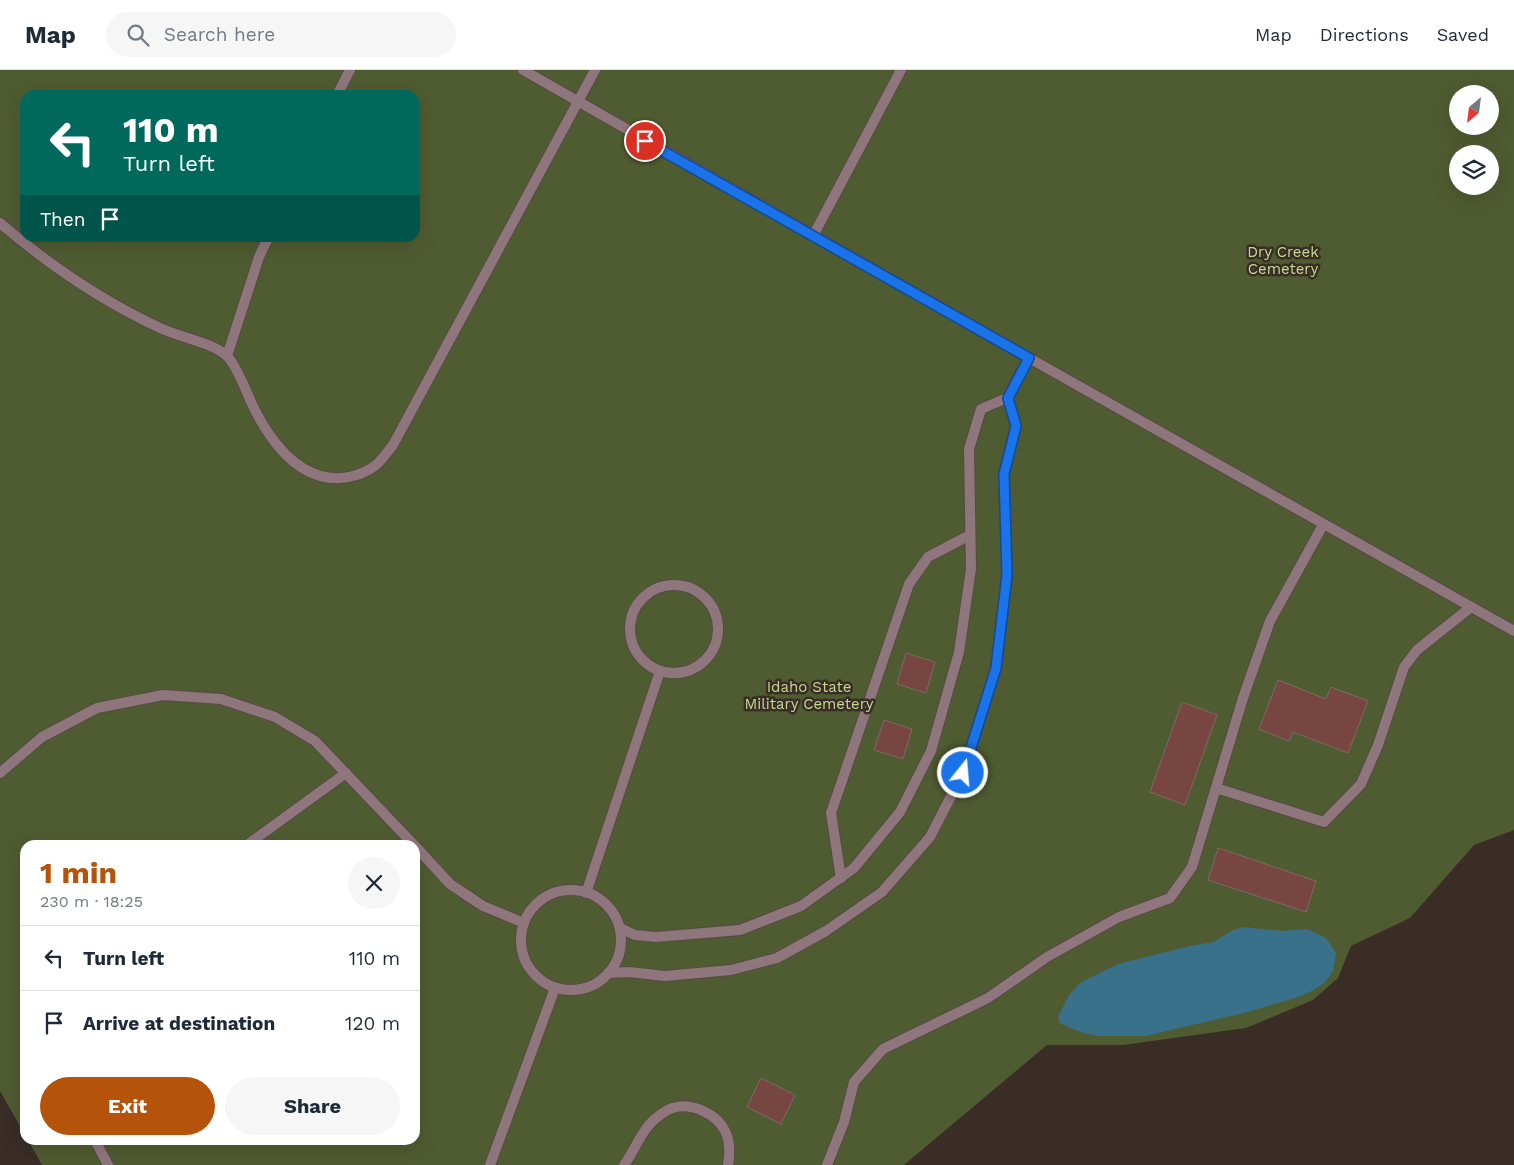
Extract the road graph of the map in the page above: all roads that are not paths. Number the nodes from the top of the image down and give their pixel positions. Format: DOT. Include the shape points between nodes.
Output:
graph roads {
  1 [pos="350,70"];
  2 [pos="523,70"];
  3 [pos="595,70"];
  4 [pos="901,70"];
  5 [pos="340,90"];
  6 [pos="578,102"];
  7 [pos="0,223"];
  8 [pos="813,236"];
  9 [pos="20,240"];
  10 [pos="22,242"];
  11 [pos="266,242"];
  12 [pos="227,356"];
  13 [pos="1029,358"];
  14 [pos="1008,398"];
  15 [pos="1323,525"];
  16 [pos="970,535"];
  17 [pos="1471,607"];
  18 [pos="1514,631"];
  19 [pos="660,671"];
  20 [pos="0,773"];
  21 [pos="346,773"];
  22 [pos="1216,788"];
  23 [pos="254,840"];
  24 [pos="408,840"];
  25 [pos="420,852"];
  26 [pos="841,878"];
  27 [pos="586,893"];
  28 [pos="524,923"];
  29 [pos="620,928"];
  30 [pos="608,974"];
  31 [pos="555,988"];
  32 [pos="98,1145"];
  33 [pos="108,1165"];
  34 [pos="490,1165"];
  35 [pos="624,1165"];
  36 [pos="728,1165"];
  37 [pos="827,1165"];
  1 -- 5 [label="lane"];
  2 -- 6 [label="lane"];
  3 -- 6 [label="lane"];
  4 -- 8 [label="lane"];
  6 -- 8 [label="lane"];
  6 -- 12 [label="lane" via="393,445 376,465 357,475 334,479 296,465 271,436"];
  7 -- 9 [label="lane"];
  8 -- 13 [label="lane"];
  10 -- 12 [label="lane" via="99,297 162,329"];
  11 -- 12 [label="lane"];
  13 -- 14 [label="lane"];
  13 -- 15 [label="lane"];
  14 -- 16 [label="lane" via="981,409 969,449"];
  14 -- 30 [label="lane" via="1016,426 1004,474 1007,575 996,668 963,773 930,837 882,892 826,931 777,958 732,970 665,976 629,972"];
  15 -- 17 [label="lane"];
  15 -- 22 [label="lane" via="1270,621"];
  16 -- 26 [label="lane" via="971,569 959,652 931,751 900,812 854,868"];
  16 -- 26 [label="lane" via="928,557 909,584 831,813"];
  17 -- 18 [label="lane"];
  17 -- 22 [label="lane" via="1417,650 1404,667 1361,784 1324,822"];
  19 -- 19 [label="lane" via="688,671 701,664 717,639 718,624 706,598 680,585 665,585 652,590 633,612 631,640 647,664"];
  19 -- 27 [label="lane"];
  20 -- 21 [label="lane" via="42,737 97,708 163,695 222,699 274,717 315,741"];
  21 -- 23 [label="lane"];
  21 -- 24 [label="lane"];
  22 -- 37 [label="lane" via="1192,866 1170,898 1119,917 1047,957 988,998 883,1049 854,1082 844,1122"];
  25 -- 28 [label="lane" via="450,884 483,906"];
  26 -- 29 [label="lane" via="801,906 740,930 656,938 635,935"];
  27 -- 28 [label="lane" via="563,890 548,895 535,904"];
  27 -- 29 [label="lane" via="607,904"];
  28 -- 31 [label="lane" via="522,950 528,966"];
  29 -- 30 [label="lane" via="621,948 616,964"];
  30 -- 31 [label="lane" via="590,987"];
  31 -- 34 [label="lane"];
  32 -- 33 [label="lane"];
  35 -- 36 [label="lane" via="642,1134 658,1117 672,1108 683,1106 714,1118 726,1131"];
}
